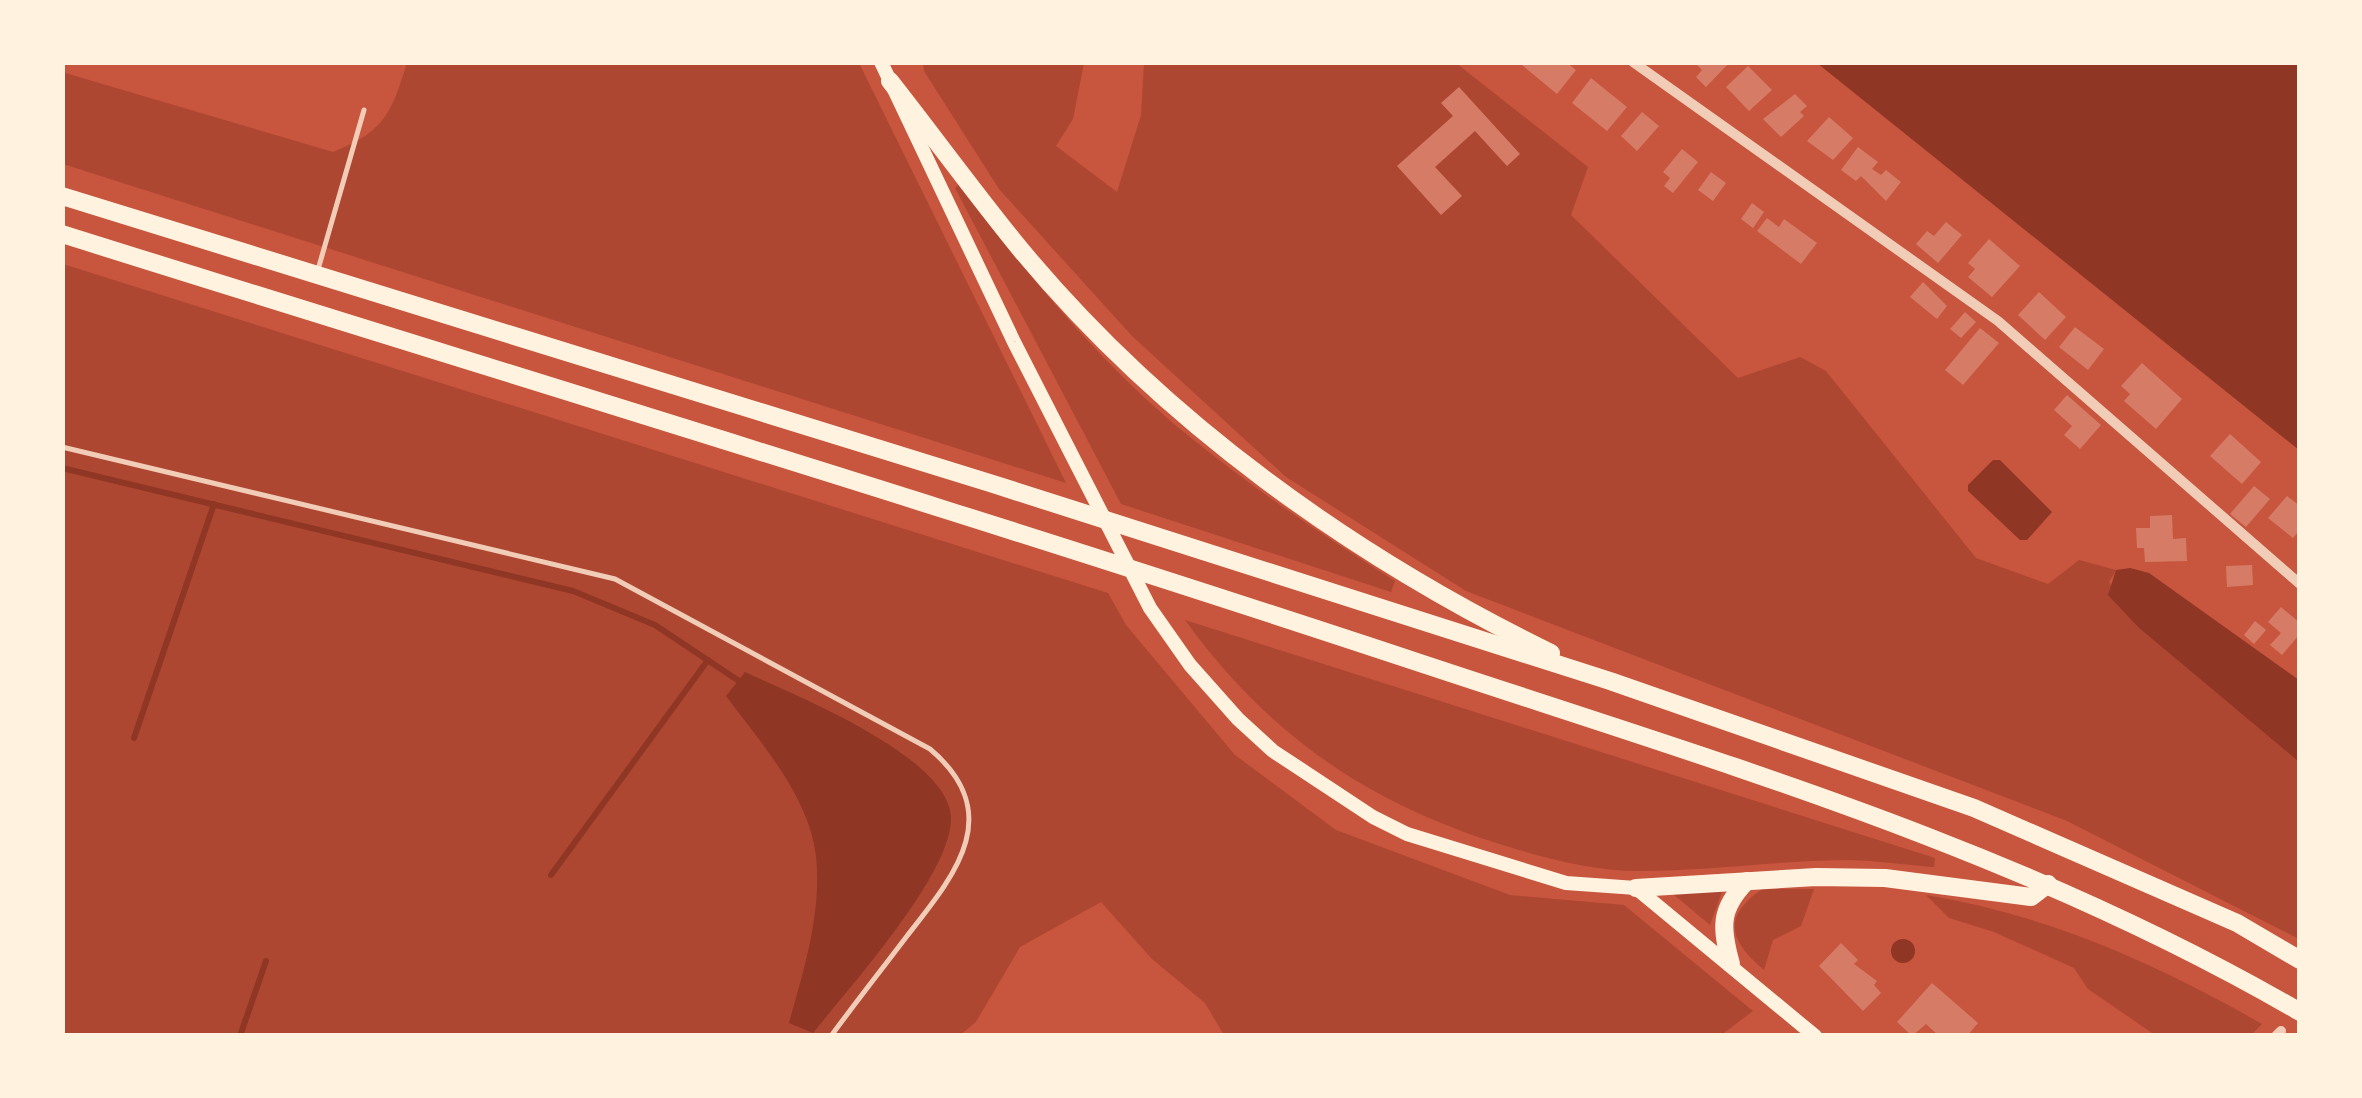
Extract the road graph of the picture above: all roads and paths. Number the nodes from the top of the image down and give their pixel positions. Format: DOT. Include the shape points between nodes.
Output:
graph roads {
  1 [pos="881,62"];
  2 [pos="1633,62"];
  3 [pos="890,82"];
  4 [pos="364,110"];
  5 [pos="62,196"];
  6 [pos="62,234"];
  7 [pos="317,276"];
  8 [pos="62,447"];
  9 [pos="2300,584"];
  10 [pos="1610,681"];
  11 [pos="1747,882"];
  12 [pos="2048,884"];
  13 [pos="1636,888"];
  14 [pos="2300,960"];
  15 [pos="1731,964"];
  16 [pos="2300,1012"];
  17 [pos="831,1036"];
  18 [pos="1815,1036"];
  1 -- 3 [label="main road"];
  2 -- 9 [label="street" via="1998,322"];
  3 -- 10 [label="highway" via="1022,252 1119,353 1223,446 1456,606"];
  3 -- 13 [label="main road" via="1150,608 1205,684 1274,751 1407,834 1566,884"];
  4 -- 7 [label="lane"];
  5 -- 7 [label="highway"];
  6 -- 12 [label="highway" via="1190,587 1832,798"];
  7 -- 10 [label="highway"];
  8 -- 17 [label="lane" via="616,579 930,748 965,798 966,848 952,878"];
  10 -- 14 [label="highway" via="1974,808 2237,923"];
  11 -- 12 [label="highway" via="1885,878 2030,897"];
  11 -- 13 [label="highway"];
  11 -- 15 [label="highway" via="1729,899 1722,933"];
  12 -- 16 [label="highway" via="2210,960"];
  13 -- 15 [label="main road"];
  15 -- 18 [label="main road"];
}
